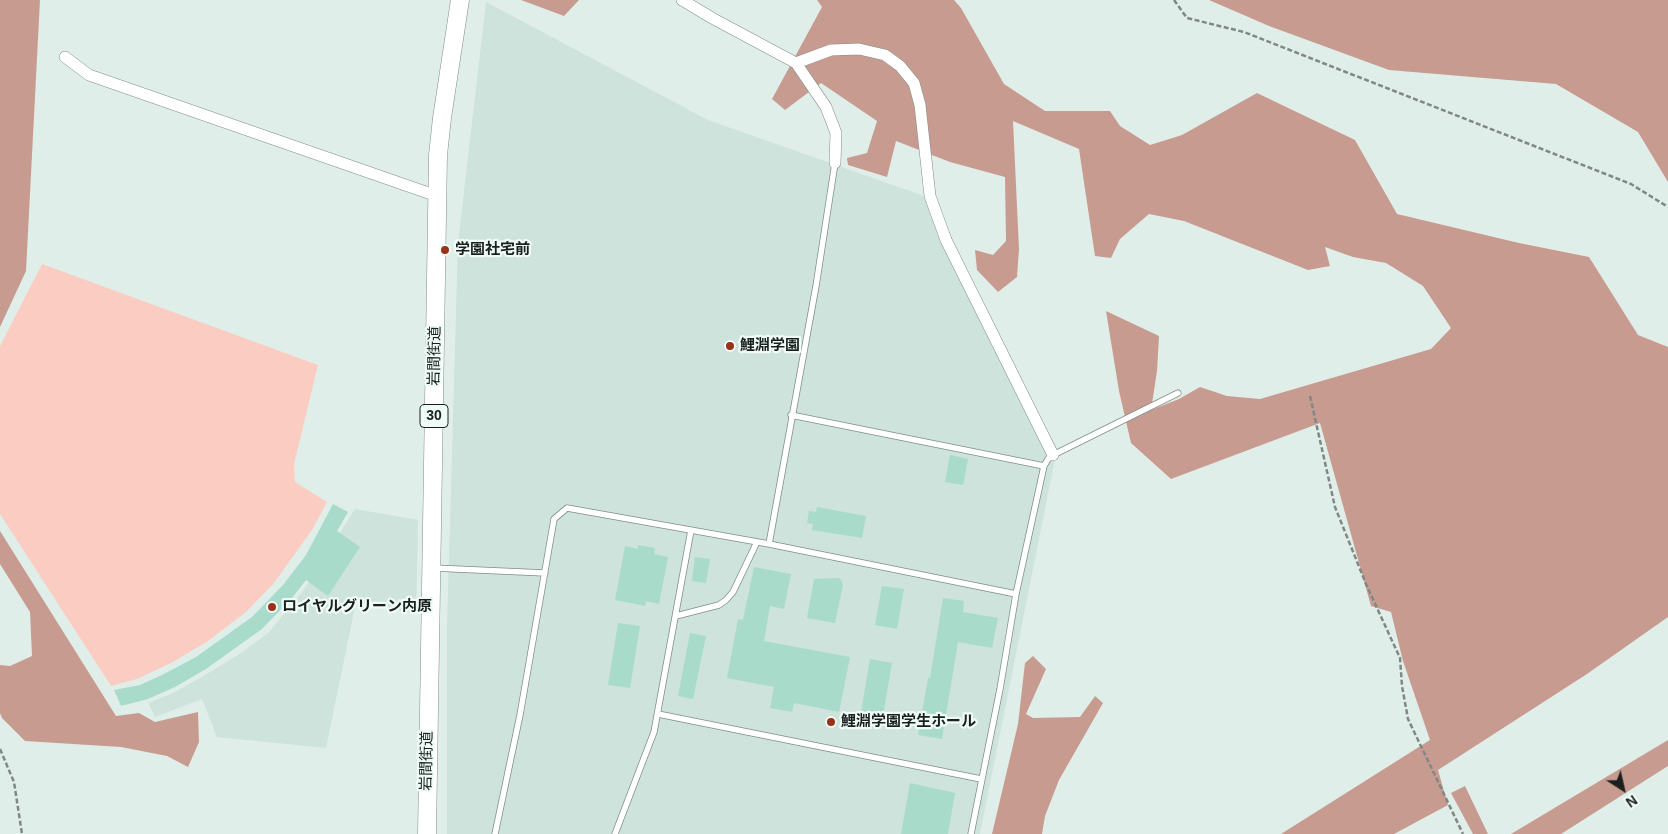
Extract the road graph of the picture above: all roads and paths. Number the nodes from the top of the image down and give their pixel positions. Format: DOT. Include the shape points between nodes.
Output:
graph roads {
  1 [pos="460,0"];
  2 [pos="682,0"];
  3 [pos="1174,0"];
  4 [pos="65,57"];
  5 [pos="796,63"];
  6 [pos="836,163"];
  7 [pos="437,196"];
  8 [pos="1668,207"];
  9 [pos="1178,393"];
  10 [pos="1310,396"];
  11 [pos="791,415"];
  12 [pos="1053,455"];
  13 [pos="1044,466"];
  14 [pos="691,530"];
  15 [pos="757,542"];
  16 [pos="769,544"];
  17 [pos="431,568"];
  18 [pos="545,573"];
  19 [pos="1016,594"];
  20 [pos="676,616"];
  21 [pos="658,714"];
  22 [pos="0,749"];
  23 [pos="981,779"];
  24 [pos="22,834"];
  25 [pos="427,834"];
  26 [pos="495,834"];
  27 [pos="615,834"];
  28 [pos="971,834"];
  29 [pos="1463,834"];
  1 -- 7 [label="main road, 岩間街道 / 30" via="442,118"];
  2 -- 5 [label="street"];
  3 -- 8 [label="path" via="1187,18 1253,35 1631,184"];
  4 -- 7 [label="street" via="89,75"];
  5 -- 6 [label="street" via="826,107 836,133"];
  5 -- 12 [label="street" via="832,50 859,49 885,55 900,66 914,83 920,105 930,196 946,240"];
  6 -- 11 [label="lane"];
  7 -- 17 [label="main road, 岩間街道 / 30"];
  9 -- 12 [label="lane"];
  10 -- 29 [label="path" via="1335,507 1400,658 1408,720"];
  11 -- 13 [label="lane"];
  11 -- 16 [label="lane"];
  12 -- 13 [label="lane"];
  13 -- 19 [label="lane"];
  14 -- 15 [label="lane"];
  14 -- 18 [label="lane" via="567,508 554,518"];
  14 -- 20 [label="lane"];
  15 -- 16 [label="lane"];
  15 -- 20 [label="lane" via="726,600 719,605"];
  16 -- 19 [label="lane"];
  17 -- 18 [label="lane"];
  17 -- 25 [label="main road, 岩間街道 / 30"];
  18 -- 26 [label="lane"];
  19 -- 23 [label="lane"];
  20 -- 21 [label="lane"];
  21 -- 23 [label="lane"];
  21 -- 27 [label="lane" via="649,747"];
  22 -- 24 [label="path" via="14,782"];
  23 -- 28 [label="lane"];
}
